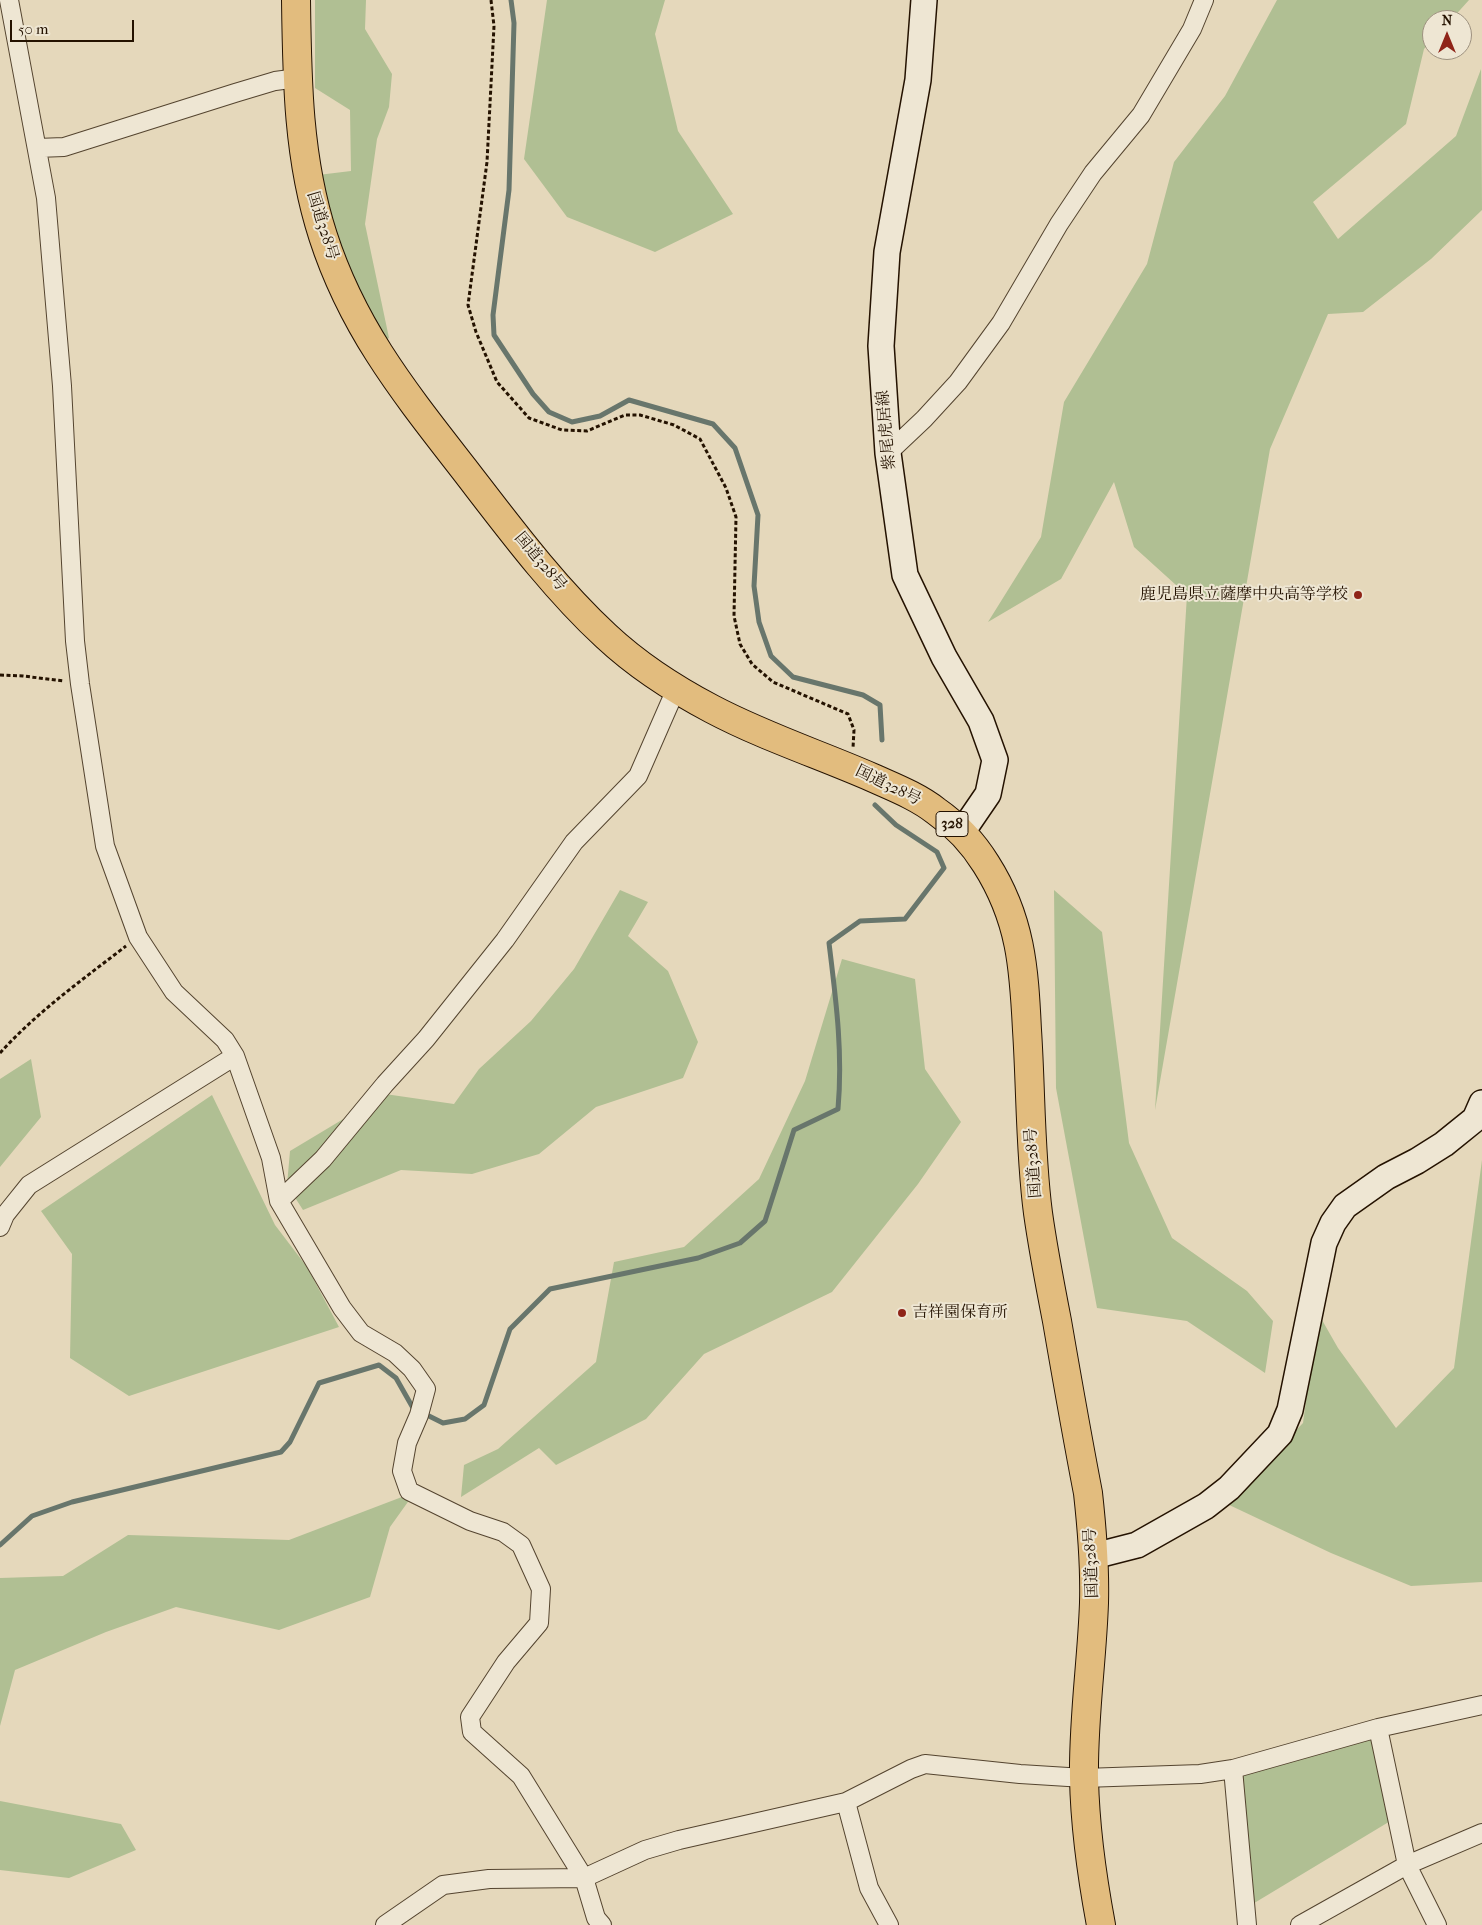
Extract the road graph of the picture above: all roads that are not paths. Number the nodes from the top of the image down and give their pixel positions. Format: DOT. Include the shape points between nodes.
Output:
graph roads {
  1 [pos="9,0"];
  2 [pos="296,0"];
  3 [pos="924,0"];
  4 [pos="1204,0"];
  5 [pos="298,78"];
  6 [pos="37,148"];
  7 [pos="888,453"];
  8 [pos="676,689"];
  9 [pos="962,832"];
  10 [pos="234,1056"];
  11 [pos="1482,1104"];
  12 [pos="279,1201"];
  13 [pos="0,1227"];
  14 [pos="1094,1556"];
  15 [pos="1482,1705"];
  16 [pos="1378,1728"];
  17 [pos="1233,1769"];
  18 [pos="1084,1778"];
  19 [pos="846,1802"];
  20 [pos="1482,1832"];
  21 [pos="1407,1864"];
  22 [pos="584,1878"];
  23 [pos="385,1925"];
  24 [pos="602,1925"];
  25 [pos="889,1925"];
  26 [pos="1101,1925"];
  27 [pos="1247,1925"];
  28 [pos="1300,1925"];
  29 [pos="1437,1925"];
  1 -- 6 [label="street"];
  2 -- 5 [label="highway, 国道328号 / 328"];
  3 -- 7 [label="main road, 紫尾虎居線" via="918,80 887,252 881,346"];
  4 -- 7 [label="street" via="1192,29 1141,116 1093,173 1059,224 1002,323 958,382"];
  5 -- 6 [label="street" via="275,81 64,146"];
  5 -- 8 [label="highway, 国道328号 / 328" via="298,105 311,197 338,278 378,354 553,580 607,637"];
  6 -- 10 [label="street" via="48,217 58,339 75,641 105,846 138,937 174,992 225,1040"];
  7 -- 9 [label="main road, 紫尾虎居線" via="905,575 944,657 981,721 995,760 988,794"];
  8 -- 9 [label="highway, 国道328号 / 328" via="750,728 904,792 934,809"];
  8 -- 12 [label="street" via="638,776 574,842 505,940 426,1039 323,1159"];
  9 -- 14 [label="highway, 国道328号 / 328" via="984,860 1004,896 1018,938 1024,973 1032,1158 1038,1215 1088,1493"];
  10 -- 12 [label="street" via="271,1158"];
  10 -- 13 [label="street" via="29,1185 5,1215"];
  11 -- 14 [label="main road" via="1475,1119 1444,1144 1345,1206 1333,1223 1324,1243 1290,1410 1280,1434 1229,1488 1206,1506 1137,1545"];
  12 -- 22 [label="street" via="342,1308 361,1333 395,1353 426,1389 420,1414 407,1443 402,1471 409,1491 470,1521 503,1532 522,1545 534,1571 541,1589 539,1623 506,1662 470,1717 472,1732 520,1776"];
  14 -- 18 [label="highway, 国道328号 / 328"];
  15 -- 16 [label="street"];
  16 -- 17 [label="street"];
  16 -- 21 [label="street"];
  17 -- 18 [label="street" via="1200,1774"];
  17 -- 27 [label="street"];
  18 -- 19 [label="street" via="925,1764"];
  18 -- 26 [label="highway, 国道328号 / 328" via="1093,1881"];
  19 -- 22 [label="street" via="654,1848"];
  19 -- 25 [label="street" via="869,1888"];
  20 -- 21 [label="street"];
  21 -- 28 [label="street"];
  21 -- 29 [label="street"];
  22 -- 23 [label="street" via="489,1879 443,1885"];
  22 -- 24 [label="street" via="596,1918"];
}
